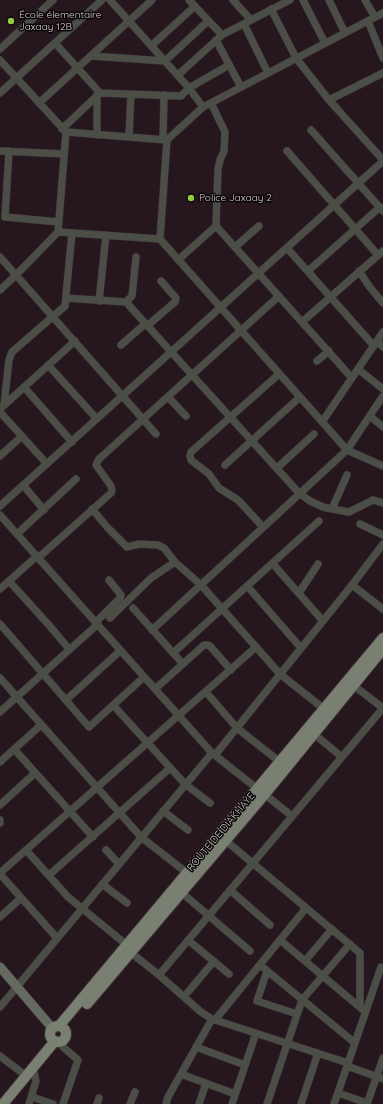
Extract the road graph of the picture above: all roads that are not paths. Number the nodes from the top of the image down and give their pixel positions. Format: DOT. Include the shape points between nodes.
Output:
graph roads {
  1 [pos="53,0"];
  2 [pos="102,0"];
  3 [pos="110,0"];
  4 [pos="152,0"];
  5 [pos="189,0"];
  6 [pos="233,0"];
  7 [pos="290,0"];
  8 [pos="303,0"];
  9 [pos="329,0"];
  10 [pos="366,0"];
  11 [pos="277,3"];
  12 [pos="195,6"];
  13 [pos="271,9"];
  14 [pos="383,13"];
  15 [pos="372,19"];
  16 [pos="251,20"];
  17 [pos="129,21"];
  18 [pos="208,21"];
  19 [pos="244,24"];
  20 [pos="345,33"];
  21 [pos="219,37"];
  22 [pos="55,43"];
  23 [pos="325,43"];
  24 [pos="151,46"];
  25 [pos="0,49"];
  26 [pos="91,56"];
  27 [pos="296,58"];
  28 [pos="383,58"];
  29 [pos="0,60"];
  30 [pos="165,60"];
  31 [pos="229,65"];
  32 [pos="78,68"];
  33 [pos="268,73"];
  34 [pos="383,73"];
  35 [pos="178,75"];
  36 [pos="16,78"];
  37 [pos="241,87"];
  38 [pos="189,88"];
  39 [pos="0,92"];
  40 [pos="99,94"];
  41 [pos="131,94"];
  42 [pos="164,95"];
  43 [pos="329,100"];
  44 [pos="39,103"];
  45 [pos="211,103"];
  46 [pos="203,107"];
  47 [pos="311,130"];
  48 [pos="64,131"];
  49 [pos="97,134"];
  50 [pos="129,137"];
  51 [pos="165,139"];
  52 [pos="0,151"];
  53 [pos="9,151"];
  54 [pos="287,151"];
  55 [pos="64,154"];
  56 [pos="383,161"];
  57 [pos="358,184"];
  58 [pos="334,205"];
  59 [pos="381,209"];
  60 [pos="59,222"];
  61 [pos="216,226"];
  62 [pos="258,226"];
  63 [pos="355,229"];
  64 [pos="58,232"];
  65 [pos="72,233"];
  66 [pos="106,236"];
  67 [pos="160,239"];
  68 [pos="235,247"];
  69 [pos="286,248"];
  70 [pos="381,253"];
  71 [pos="0,257"];
  72 [pos="136,257"];
  73 [pos="178,260"];
  74 [pos="359,271"];
  75 [pos="308,272"];
  76 [pos="258,273"];
  77 [pos="16,275"];
  78 [pos="161,281"];
  79 [pos="0,290"];
  80 [pos="279,296"];
  81 [pos="330,296"];
  82 [pos="66,298"];
  83 [pos="99,301"];
  84 [pos="126,302"];
  85 [pos="383,303"];
  86 [pos="221,308"];
  87 [pos="53,317"];
  88 [pos="302,322"];
  89 [pos="146,325"];
  90 [pos="241,330"];
  91 [pos="383,332"];
  92 [pos="75,342"];
  93 [pos="375,344"];
  94 [pos="121,345"];
  95 [pos="383,347"];
  96 [pos="171,352"];
  97 [pos="329,352"];
  98 [pos="317,361"];
  99 [pos="48,365"];
  100 [pos="358,369"];
  101 [pos="279,374"];
  102 [pos="192,375"];
  103 [pos="352,378"];
  104 [pos="24,387"];
  105 [pos="383,388"];
  106 [pos="123,396"];
  107 [pos="383,396"];
  108 [pos="168,397"];
  109 [pos="300,397"];
  110 [pos="2,407"];
  111 [pos="0,412"];
  112 [pos="186,416"];
  113 [pos="370,416"];
  114 [pos="231,418"];
  115 [pos="97,419"];
  116 [pos="143,419"];
  117 [pos="322,422"];
  118 [pos="383,427"];
  119 [pos="156,434"];
  120 [pos="314,434"];
  121 [pos="22,436"];
  122 [pos="252,441"];
  123 [pos="72,442"];
  124 [pos="347,450"];
  125 [pos="0,456"];
  126 [pos="47,464"];
  127 [pos="225,466"];
  128 [pos="383,466"];
  129 [pos="277,468"];
  130 [pos="347,475"];
  131 [pos="76,478"];
  132 [pos="23,485"];
  133 [pos="299,493"];
  134 [pos="383,503"];
  135 [pos="0,506"];
  136 [pos="92,509"];
  137 [pos="332,509"];
  138 [pos="44,510"];
  139 [pos="0,515"];
  140 [pos="319,521"];
  141 [pos="360,524"];
  142 [pos="263,527"];
  143 [pos="17,534"];
  144 [pos="383,535"];
  145 [pos="383,544"];
  146 [pos="37,557"];
  147 [pos="175,562"];
  148 [pos="273,564"];
  149 [pos="318,564"];
  150 [pos="109,580"];
  151 [pos="9,581"];
  152 [pos="200,585"];
  153 [pos="352,585"];
  154 [pos="248,587"];
  155 [pos="0,588"];
  156 [pos="299,593"];
  157 [pos="133,608"];
  158 [pos="222,609"];
  159 [pos="383,610"];
  160 [pos="110,618"];
  161 [pos="323,621"];
  162 [pos="97,623"];
  163 [pos="0,624"];
  164 [pos="152,630"];
  165 [pos="383,638"];
  166 [pos="256,647"];
  167 [pos="301,648"];
  168 [pos="69,649"];
  169 [pos="383,649"];
  170 [pos="120,651"];
  171 [pos="174,653"];
  172 [pos="183,664"];
  173 [pos="231,670"];
  174 [pos="42,673"];
  175 [pos="280,674"];
  176 [pos="144,677"];
  177 [pos="0,678"];
  178 [pos="353,685"];
  179 [pos="155,689"];
  180 [pos="206,692"];
  181 [pos="16,697"];
  182 [pos="66,700"];
  183 [pos="113,705"];
  184 [pos="383,708"];
  185 [pos="324,709"];
  186 [pos="0,712"];
  187 [pos="178,716"];
  188 [pos="41,725"];
  189 [pos="237,728"];
  190 [pos="314,734"];
  191 [pos="148,742"];
  192 [pos="14,750"];
  193 [pos="213,754"];
  194 [pos="342,756"];
  195 [pos="0,762"];
  196 [pos="280,762"];
  197 [pos="170,768"];
  198 [pos="35,773"];
  199 [pos="185,784"];
  200 [pos="97,788"];
  201 [pos="261,791"];
  202 [pos="210,803"];
  203 [pos="0,805"];
  204 [pos="164,811"];
  205 [pos="70,812"];
  206 [pos="120,813"];
  207 [pos="292,816"];
  208 [pos="0,820"];
  209 [pos="0,823"];
  210 [pos="188,830"];
  211 [pos="93,837"];
  212 [pos="141,837"];
  213 [pos="225,840"];
  214 [pos="26,850"];
  215 [pos="106,850"];
  216 [pos="252,863"];
  217 [pos="119,864"];
  218 [pos="187,873"];
  219 [pos="0,874"];
  220 [pos="49,875"];
  221 [pos="102,884"];
  222 [pos="230,890"];
  223 [pos="181,892"];
  224 [pos="21,898"];
  225 [pos="127,904"];
  226 [pos="82,908"];
  227 [pos="306,908"];
  228 [pos="209,915"];
  229 [pos="0,917"];
  230 [pos="270,925"];
  231 [pos="332,929"];
  232 [pos="57,938"];
  233 [pos="188,940"];
  234 [pos="280,940"];
  235 [pos="350,944"];
  236 [pos="128,948"];
  237 [pos="250,950"];
  238 [pos="214,961"];
  239 [pos="305,961"];
  240 [pos="0,966"];
  241 [pos="260,966"];
  242 [pos="381,967"];
  243 [pos="267,971"];
  244 [pos="229,974"];
  245 [pos="159,975"];
  246 [pos="322,976"];
  247 [pos="17,986"];
  248 [pos="188,992"];
  249 [pos="302,1000"];
  250 [pos="0,1007"];
  251 [pos="363,1009"];
  252 [pos="297,1014"];
  253 [pos="214,1020"];
  254 [pos="256,1033"];
  255 [pos="58,1034"];
  256 [pos="287,1043"];
  257 [pos="355,1043"];
  258 [pos="196,1047"];
  259 [pos="318,1053"];
  260 [pos="0,1056"];
  261 [pos="383,1058"];
  262 [pos="245,1064"];
  263 [pos="348,1065"];
  264 [pos="34,1068"];
  265 [pos="21,1072"];
  266 [pos="181,1074"];
  267 [pos="380,1078"];
  268 [pos="206,1083"];
  269 [pos="135,1092"];
  270 [pos="338,1093"];
  271 [pos="235,1094"];
  272 [pos="0,1097"];
  273 [pos="31,1100"];
  274 [pos="3,1104"];
  275 [pos="53,1104"];
  276 [pos="64,1104"];
  277 [pos="130,1104"];
  278 [pos="166,1104"];
  279 [pos="199,1104"];
  280 [pos="232,1104"];
  281 [pos="267,1104"];
  282 [pos="300,1104"];
  283 [pos="334,1104"];
  284 [pos="367,1104"];
  1 -- 25 [label="street"];
  2 -- 22 [label="street"];
  3 -- 17 [label="street"];
  4 -- 17 [label="street"];
  5 -- 12 [label="street"];
  6 -- 16 [label="street"];
  7 -- 11 [label="street"];
  8 -- 23 [label="street"];
  9 -- 20 [label="street"];
  10 -- 15 [label="street"];
  11 -- 13 [label="street"];
  12 -- 18 [label="street"];
  12 -- 24 [label="street"];
  13 -- 16 [label="street"];
  13 -- 27 [label="street"];
  14 -- 15 [label="street"];
  15 -- 20 [label="street"];
  15 -- 28 [label="street"];
  16 -- 19 [label="street"];
  17 -- 24 [label="street"];
  17 -- 26 [label="street"];
  18 -- 21 [label="street"];
  18 -- 30 [label="street"];
  19 -- 21 [label="street"];
  19 -- 33 [label="street"];
  20 -- 23 [label="street"];
  21 -- 31 [label="street"];
  21 -- 35 [label="street"];
  22 -- 32 [label="street"];
  22 -- 36 [label="street"];
  23 -- 27 [label="street"];
  24 -- 30 [label="street"];
  26 -- 30 [label="street"];
  26 -- 32 [label="street"];
  27 -- 33 [label="street"];
  27 -- 43 [label="street"];
  29 -- 36 [label="street"];
  30 -- 35 [label="street"];
  31 -- 37 [label="street"];
  31 -- 38 [label="street"];
  32 -- 40 [label="street"];
  32 -- 44 [label="street"];
  33 -- 37 [label="street"];
  34 -- 43 [label="street"];
  35 -- 38 [label="street"];
  36 -- 39 [label="street"];
  36 -- 44 [label="street"];
  37 -- 45 [label="street"];
  38 -- 42 [label="street" via="181,96"];
  38 -- 46 [label="street"];
  40 -- 41 [label="street"];
  40 -- 48 [label="street"];
  40 -- 49 [label="street"];
  41 -- 42 [label="street"];
  41 -- 50 [label="street"];
  42 -- 51 [label="street"];
  43 -- 56 [label="street"];
  44 -- 48 [label="street"];
  45 -- 46 [label="street"];
  45 -- 61 [label="street" via="225,132 224,151 218,169"];
  46 -- 51 [label="street"];
  47 -- 57 [label="street"];
  48 -- 49 [label="street"];
  48 -- 55 [label="street"];
  49 -- 50 [label="street"];
  50 -- 51 [label="street"];
  51 -- 67 [label="street"];
  52 -- 53 [label="street"];
  53 -- 55 [label="street"];
  53 -- 60 [label="street" via="5,217"];
  54 -- 58 [label="street"];
  55 -- 60 [label="street"];
  56 -- 57 [label="street"];
  57 -- 58 [label="street"];
  57 -- 59 [label="street"];
  58 -- 63 [label="street"];
  58 -- 69 [label="street"];
  59 -- 63 [label="street"];
  60 -- 64 [label="street"];
  61 -- 68 [label="street"];
  61 -- 73 [label="street"];
  62 -- 68 [label="street"];
  63 -- 70 [label="street"];
  63 -- 75 [label="street"];
  64 -- 65 [label="street"];
  64 -- 77 [label="street"];
  65 -- 66 [label="street"];
  65 -- 82 [label="street"];
  66 -- 67 [label="street"];
  66 -- 83 [label="street"];
  67 -- 73 [label="street"];
  68 -- 76 [label="street"];
  69 -- 75 [label="street"];
  69 -- 76 [label="street"];
  70 -- 74 [label="street"];
  71 -- 77 [label="street"];
  72 -- 84 [label="street" via="132,296"];
  73 -- 86 [label="street"];
  74 -- 81 [label="street"];
  74 -- 85 [label="street"];
  75 -- 81 [label="street"];
  76 -- 80 [label="street"];
  76 -- 86 [label="street"];
  77 -- 79 [label="street"];
  77 -- 87 [label="street"];
  78 -- 89 [label="street" via="176,298 176,302"];
  80 -- 88 [label="street"];
  80 -- 90 [label="street"];
  81 -- 88 [label="street"];
  81 -- 93 [label="street"];
  82 -- 83 [label="street"];
  82 -- 87 [label="street" via="65,306"];
  83 -- 84 [label="street"];
  84 -- 89 [label="street"];
  86 -- 90 [label="street"];
  86 -- 96 [label="street"];
  87 -- 92 [label="street"];
  87 -- 110 [label="street" via="12,352"];
  88 -- 97 [label="street"];
  89 -- 94 [label="street"];
  89 -- 96 [label="street"];
  90 -- 101 [label="street"];
  90 -- 102 [label="street"];
  91 -- 93 [label="street"];
  92 -- 99 [label="street"];
  92 -- 106 [label="street"];
  93 -- 95 [label="street"];
  93 -- 100 [label="street"];
  96 -- 102 [label="street"];
  96 -- 106 [label="street"];
  97 -- 98 [label="street"];
  97 -- 103 [label="street"];
  99 -- 104 [label="street"];
  99 -- 115 [label="street"];
  100 -- 103 [label="street"];
  100 -- 105 [label="street"];
  101 -- 109 [label="street"];
  101 -- 114 [label="street"];
  102 -- 108 [label="street"];
  102 -- 114 [label="street"];
  103 -- 117 [label="street"];
  104 -- 110 [label="street"];
  104 -- 123 [label="street"];
  106 -- 115 [label="street"];
  106 -- 116 [label="street"];
  107 -- 113 [label="street"];
  108 -- 112 [label="street"];
  108 -- 116 [label="street"];
  109 -- 117 [label="street"];
  109 -- 122 [label="street"];
  111 -- 121 [label="street"];
  113 -- 118 [label="street"];
  113 -- 124 [label="street"];
  114 -- 122 [label="street"];
  114 -- 142 [label="street" via="191,452 191,460 206,470 219,488 238,500"];
  115 -- 123 [label="street"];
  116 -- 119 [label="street"];
  116 -- 136 [label="street" via="97,462 97,467 112,490"];
  117 -- 124 [label="street"];
  120 -- 129 [label="street"];
  121 -- 125 [label="street"];
  121 -- 126 [label="street"];
  122 -- 127 [label="street"];
  122 -- 129 [label="street"];
  123 -- 126 [label="street"];
  124 -- 128 [label="street"];
  124 -- 133 [label="street"];
  126 -- 132 [label="street"];
  129 -- 133 [label="street"];
  130 -- 137 [label="street"];
  131 -- 138 [label="street"];
  132 -- 135 [label="street"];
  132 -- 138 [label="street"];
  133 -- 137 [label="street" via="323,507"];
  133 -- 142 [label="street"];
  134 -- 137 [label="street" via="373,500 349,512"];
  136 -- 146 [label="street"];
  136 -- 147 [label="street" via="127,547 139,544 158,545 164,548"];
  138 -- 143 [label="street"];
  139 -- 143 [label="street"];
  140 -- 148 [label="street"];
  141 -- 144 [label="street"];
  142 -- 152 [label="street"];
  143 -- 146 [label="street"];
  145 -- 153 [label="street"];
  146 -- 151 [label="street"];
  146 -- 162 [label="street"];
  147 -- 152 [label="street"];
  147 -- 160 [label="street" via="151,578"];
  148 -- 154 [label="street"];
  148 -- 156 [label="street"];
  149 -- 156 [label="street"];
  150 -- 162 [label="street" via="121,595"];
  151 -- 155 [label="street"];
  151 -- 168 [label="street"];
  152 -- 158 [label="street"];
  152 -- 164 [label="street"];
  153 -- 159 [label="street"];
  153 -- 161 [label="street"];
  154 -- 158 [label="street"];
  154 -- 167 [label="street"];
  156 -- 161 [label="street"];
  157 -- 164 [label="street"];
  158 -- 166 [label="street"];
  158 -- 171 [label="street"];
  161 -- 167 [label="street"];
  162 -- 168 [label="street"];
  162 -- 170 [label="street"];
  163 -- 174 [label="street"];
  164 -- 171 [label="street"];
  165 -- 185 [label="main road, ROUTE DE DIAKHAYE"];
  166 -- 173 [label="street"];
  166 -- 175 [label="street"];
  167 -- 175 [label="street"];
  168 -- 174 [label="street"];
  169 -- 178 [label="main road, ROUTE DE DIAKHAYE"];
  170 -- 176 [label="street"];
  170 -- 182 [label="street"];
  171 -- 172 [label="street"];
  172 -- 173 [label="street" via="208,644"];
  172 -- 179 [label="street"];
  173 -- 180 [label="street"];
  174 -- 181 [label="street"];
  174 -- 182 [label="street"];
  175 -- 185 [label="street"];
  175 -- 189 [label="street"];
  176 -- 179 [label="street"];
  176 -- 183 [label="street"];
  177 -- 181 [label="street"];
  178 -- 184 [label="street"];
  178 -- 190 [label="main road, ROUTE DE DIAKHAYE"];
  179 -- 187 [label="street"];
  180 -- 187 [label="street"];
  180 -- 189 [label="street"];
  181 -- 186 [label="street"];
  181 -- 188 [label="street"];
  182 -- 183 [label="street" via="89,727"];
  183 -- 191 [label="street"];
  184 -- 194 [label="street"];
  185 -- 196 [label="main road, ROUTE DE DIAKHAYE"];
  187 -- 191 [label="street"];
  187 -- 193 [label="street"];
  188 -- 192 [label="street"];
  188 -- 200 [label="street"];
  189 -- 193 [label="street"];
  189 -- 196 [label="street"];
  190 -- 194 [label="street"];
  190 -- 201 [label="main road, ROUTE DE DIAKHAYE"];
  191 -- 197 [label="street"];
  191 -- 200 [label="street"];
  192 -- 195 [label="street"];
  192 -- 198 [label="street"];
  193 -- 199 [label="street"];
  193 -- 201 [label="street"];
  194 -- 207 [label="street"];
  196 -- 201 [label="main road, ROUTE DE DIAKHAYE"];
  197 -- 199 [label="street"];
  197 -- 206 [label="street"];
  198 -- 203 [label="street"];
  198 -- 205 [label="street"];
  199 -- 202 [label="street"];
  199 -- 204 [label="street"];
  200 -- 205 [label="street"];
  200 -- 206 [label="street"];
  201 -- 207 [label="street"];
  201 -- 213 [label="main road, ROUTE DE DIAKHAYE"];
  201 -- 218 [label="main road, ROUTE DE DIAKHAYE"];
  204 -- 210 [label="street"];
  204 -- 212 [label="street"];
  205 -- 211 [label="street"];
  205 -- 214 [label="street"];
  206 -- 211 [label="street"];
  206 -- 212 [label="street"];
  207 -- 216 [label="street"];
  208 -- 209 [label="street"];
  211 -- 220 [label="street"];
  212 -- 217 [label="street"];
  212 -- 218 [label="street"];
  213 -- 216 [label="street"];
  213 -- 223 [label="main road, ROUTE DE DIAKHAYE"];
  214 -- 219 [label="street"];
  214 -- 220 [label="street"];
  215 -- 217 [label="street"];
  216 -- 222 [label="street"];
  216 -- 227 [label="street"];
  217 -- 221 [label="street"];
  218 -- 236 [label="main road, ROUTE DE DIAKHAYE"];
  219 -- 224 [label="street"];
  220 -- 226 [label="street" via="68,897"];
  221 -- 225 [label="street"];
  221 -- 226 [label="street"];
  222 -- 228 [label="street"];
  222 -- 230 [label="street"];
  223 -- 228 [label="street"];
  223 -- 236 [label="main road, ROUTE DE DIAKHAYE"];
  224 -- 229 [label="street"];
  224 -- 232 [label="street"];
  226 -- 232 [label="street"];
  226 -- 236 [label="street"];
  227 -- 231 [label="street"];
  227 -- 234 [label="street"];
  228 -- 233 [label="street"];
  228 -- 237 [label="street"];
  231 -- 235 [label="street"];
  231 -- 239 [label="street"];
  232 -- 247 [label="street"];
  233 -- 238 [label="street"];
  233 -- 245 [label="street"];
  234 -- 239 [label="street"];
  234 -- 241 [label="street"];
  235 -- 246 [label="street"];
  235 -- 251 [label="street" via="360,952"];
  236 -- 245 [label="street"];
  236 -- 255 [label="main road, ROUTE DE DIAKHAYE"];
  238 -- 244 [label="street"];
  238 -- 248 [label="street"];
  239 -- 246 [label="street"];
  240 -- 247 [label="street"];
  241 -- 243 [label="street"];
  241 -- 253 [label="street"];
  242 -- 251 [label="street"];
  243 -- 249 [label="street"];
  243 -- 252 [label="street" via="257,1001"];
  245 -- 253 [label="street" via="201,1012"];
  246 -- 249 [label="street"];
  246 -- 251 [label="street"];
  247 -- 250 [label="street"];
  247 -- 255 [label="street"];
  249 -- 252 [label="street"];
  249 -- 257 [label="street"];
  251 -- 257 [label="street"];
  252 -- 256 [label="street"];
  253 -- 254 [label="street"];
  253 -- 258 [label="street"];
  254 -- 256 [label="street"];
  254 -- 262 [label="street"];
  255 -- 264 [label="main road, ROUTE DE DIAKHAYE"];
  255 -- 265 [label="main road, ROUTE DE DIAKHAYE"];
  255 -- 276 [label="street" via="63,1047 78,1060"];
  256 -- 259 [label="street"];
  256 -- 281 [label="street"];
  257 -- 263 [label="street"];
  258 -- 262 [label="street"];
  258 -- 266 [label="street"];
  259 -- 263 [label="street"];
  259 -- 282 [label="street"];
  260 -- 265 [label="street"];
  261 -- 267 [label="street"];
  262 -- 271 [label="street"];
  263 -- 267 [label="street"];
  263 -- 270 [label="street"];
  264 -- 273 [label="street" via="36,1081"];
  264 -- 274 [label="main road, ROUTE DE DIAKHAYE"];
  265 -- 272 [label="main road, ROUTE DE DIAKHAYE"];
  266 -- 268 [label="street"];
  266 -- 278 [label="street"];
  267 -- 284 [label="street"];
  268 -- 271 [label="street"];
  268 -- 279 [label="street"];
  269 -- 277 [label="street"];
  270 -- 283 [label="street"];
  270 -- 284 [label="street"];
  271 -- 280 [label="street"];
  273 -- 275 [label="street"];
}
